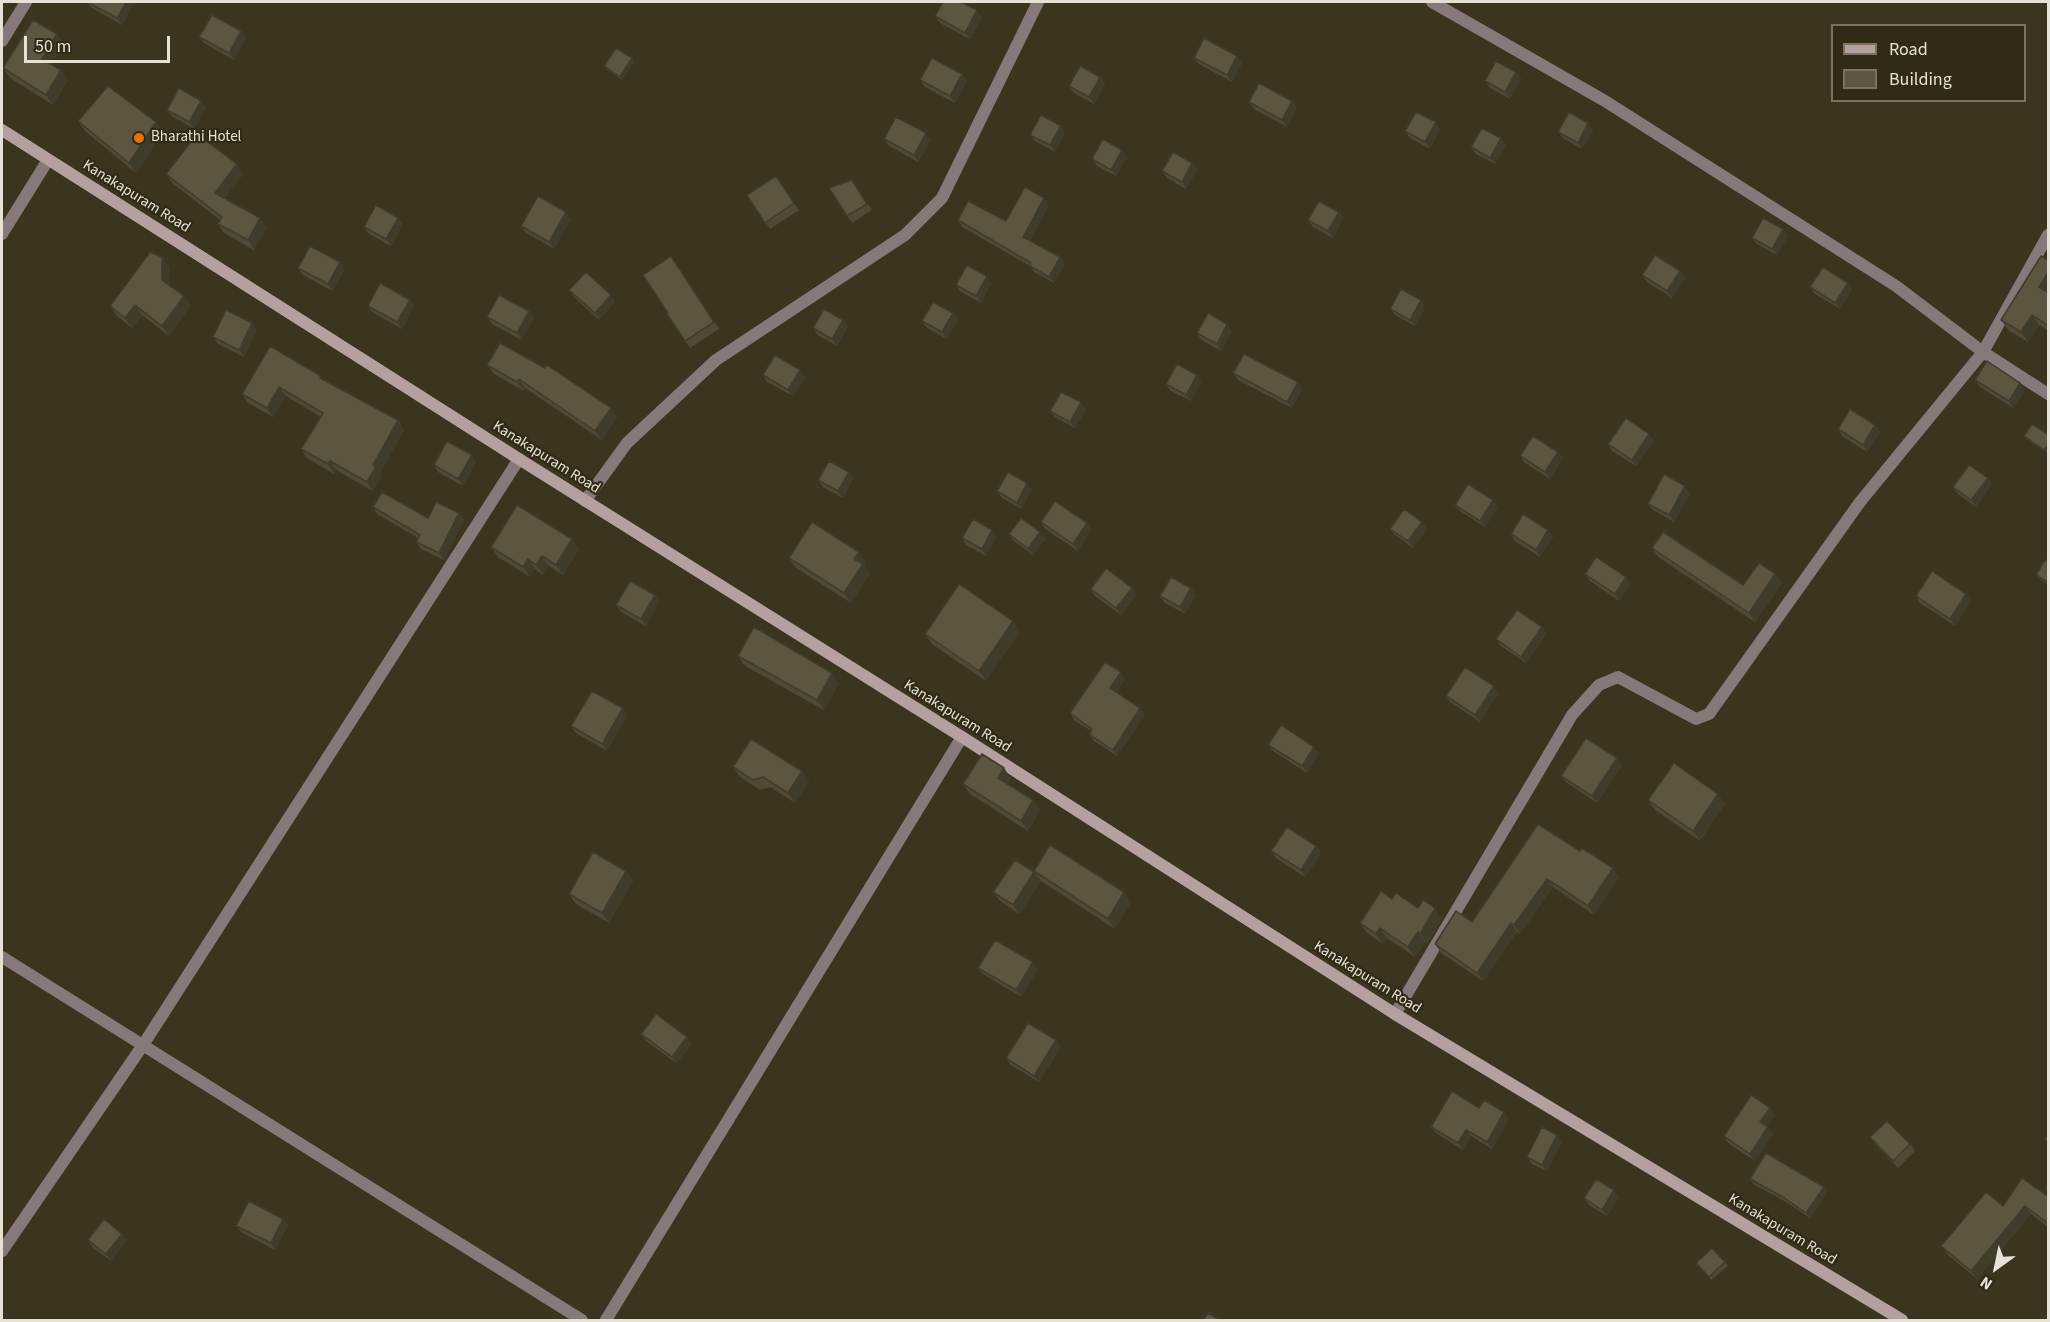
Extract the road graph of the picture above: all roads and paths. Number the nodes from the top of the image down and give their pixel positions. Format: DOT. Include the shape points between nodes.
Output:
graph roads {
  1 [pos="26,2"];
  2 [pos="1038,2"];
  3 [pos="1432,2"];
  4 [pos="2,41"];
  5 [pos="2,130"];
  6 [pos="48,160"];
  7 [pos="2,234"];
  8 [pos="2049,235"];
  9 [pos="1983,352"];
  10 [pos="2049,394"];
  11 [pos="519,459"];
  12 [pos="585,501"];
  13 [pos="962,737"];
  14 [pos="2,957"];
  15 [pos="1395,1014"];
  16 [pos="142,1045"];
  17 [pos="2,1251"];
  18 [pos="582,1320"];
  19 [pos="606,1320"];
  20 [pos="1902,1320"];
  1 -- 4 [label="street"];
  2 -- 12 [label="street" via="942,198 905,235 716,360 627,443"];
  3 -- 9 [label="street" via="1605,101 1896,286"];
  5 -- 6 [label="street, Kanakapuram Road"];
  6 -- 7 [label="street"];
  6 -- 11 [label="street, Kanakapuram Road"];
  8 -- 9 [label="street"];
  9 -- 10 [label="street"];
  9 -- 15 [label="street" via="1860,502 1709,714 1696,719 1618,677 1599,685 1572,715"];
  11 -- 12 [label="street, Kanakapuram Road"];
  11 -- 16 [label="street"];
  12 -- 13 [label="street, Kanakapuram Road"];
  13 -- 15 [label="street, Kanakapuram Road"];
  13 -- 19 [label="street"];
  14 -- 16 [label="street"];
  15 -- 20 [label="street, Kanakapuram Road"];
  16 -- 17 [label="street"];
  16 -- 18 [label="street"];
}
